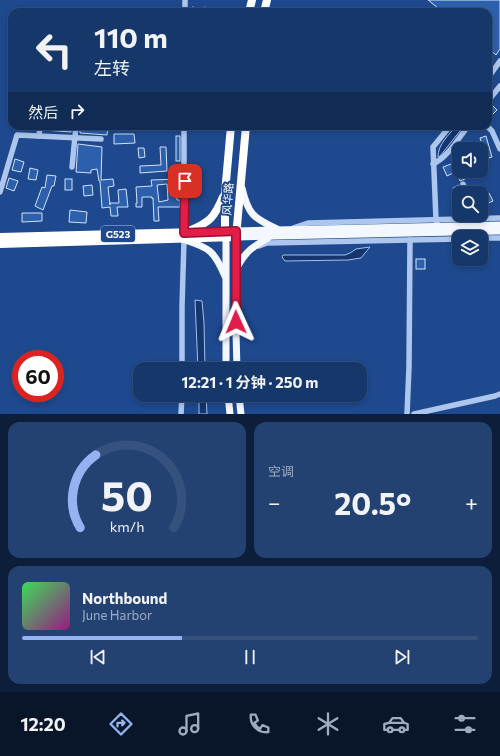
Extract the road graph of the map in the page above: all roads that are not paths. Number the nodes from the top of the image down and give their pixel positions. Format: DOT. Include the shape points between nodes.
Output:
graph roads {
  1 [pos="500,62"];
  2 [pos="492,73"];
  3 [pos="500,86"];
  4 [pos="492,96"];
  5 [pos="40,130"];
  6 [pos="76,130"];
  7 [pos="184,130"];
  8 [pos="231,130"];
  9 [pos="246,130"];
  10 [pos="447,130"];
  11 [pos="465,130"];
  12 [pos="491,130"];
  13 [pos="39,136"];
  14 [pos="75,138"];
  15 [pos="101,139"];
  16 [pos="500,149"];
  17 [pos="433,164"];
  18 [pos="72,167"];
  19 [pos="240,182"];
  20 [pos="0,192"];
  21 [pos="225,193"];
  22 [pos="488,218"];
  23 [pos="500,218"];
  24 [pos="462,222"];
  25 [pos="500,225"];
  26 [pos="279,230"];
  27 [pos="439,230"];
  28 [pos="500,231"];
  29 [pos="225,234"];
  30 [pos="236,234"];
  31 [pos="184,236"];
  32 [pos="452,236"];
  33 [pos="0,237"];
  34 [pos="270,237"];
  35 [pos="488,238"];
  36 [pos="500,238"];
  37 [pos="410,240"];
  38 [pos="0,244"];
  39 [pos="251,248"];
  40 [pos="235,270"];
  41 [pos="226,279"];
  42 [pos="182,362"];
  43 [pos="226,362"];
  44 [pos="237,362"];
  45 [pos="500,394"];
  46 [pos="182,402"];
  47 [pos="229,402"];
  48 [pos="239,402"];
  49 [pos="181,414"];
  50 [pos="230,414"];
  51 [pos="240,414"];
  52 [pos="407,414"];
  53 [pos="414,414"];
  1 -- 2 [label="street"];
  3 -- 4 [label="street"];
  5 -- 13 [label="street"];
  6 -- 14 [label="street"];
  7 -- 31 [label="street"];
  8 -- 21 [label="highway, 风华路"];
  9 -- 19 [label="highway, 风华路"];
  10 -- 17 [label="street" via="433,147"];
  11 -- 17 [label="street" via="445,156"];
  12 -- 16 [label="street"];
  13 -- 14 [label="street"];
  13 -- 20 [label="street" via="17,135"];
  14 -- 15 [label="street"];
  14 -- 18 [label="street"];
  17 -- 27 [label="street"];
  19 -- 26 [label="main road" via="250,212 260,221"];
  19 -- 30 [label="highway, 风华路"];
  21 -- 29 [label="highway, 风华路"];
  21 -- 31 [label="highway" via="216,213 206,223"];
  22 -- 23 [label="street"];
  24 -- 27 [label="street"];
  25 -- 27 [label="main road"];
  26 -- 27 [label="main road"];
  26 -- 30 [label="main road"];
  27 -- 28 [label="main road"];
  27 -- 32 [label="street"];
  27 -- 34 [label="main road"];
  27 -- 37 [label="street"];
  29 -- 30 [label="highway, G523"];
  29 -- 31 [label="highway, G523"];
  29 -- 41 [label="main road, 风华路"];
  30 -- 34 [label="main road"];
  30 -- 40 [label="main road, 风华路"];
  31 -- 33 [label="highway, G523"];
  31 -- 38 [label="highway, G523"];
  31 -- 41 [label="main road" via="214,254"];
  31 -- 42 [label="street"];
  34 -- 39 [label="main road"];
  35 -- 36 [label="street"];
  37 -- 39 [label="street" via="267,244"];
  37 -- 52 [label="street"];
  39 -- 40 [label="main road"];
  40 -- 44 [label="main road, 风华路"];
  41 -- 43 [label="main road, 风华路"];
  45 -- 53 [label="street"];
  46 -- 49 [label="street"];
  47 -- 50 [label="main road"];
  48 -- 51 [label="main road"];
}
